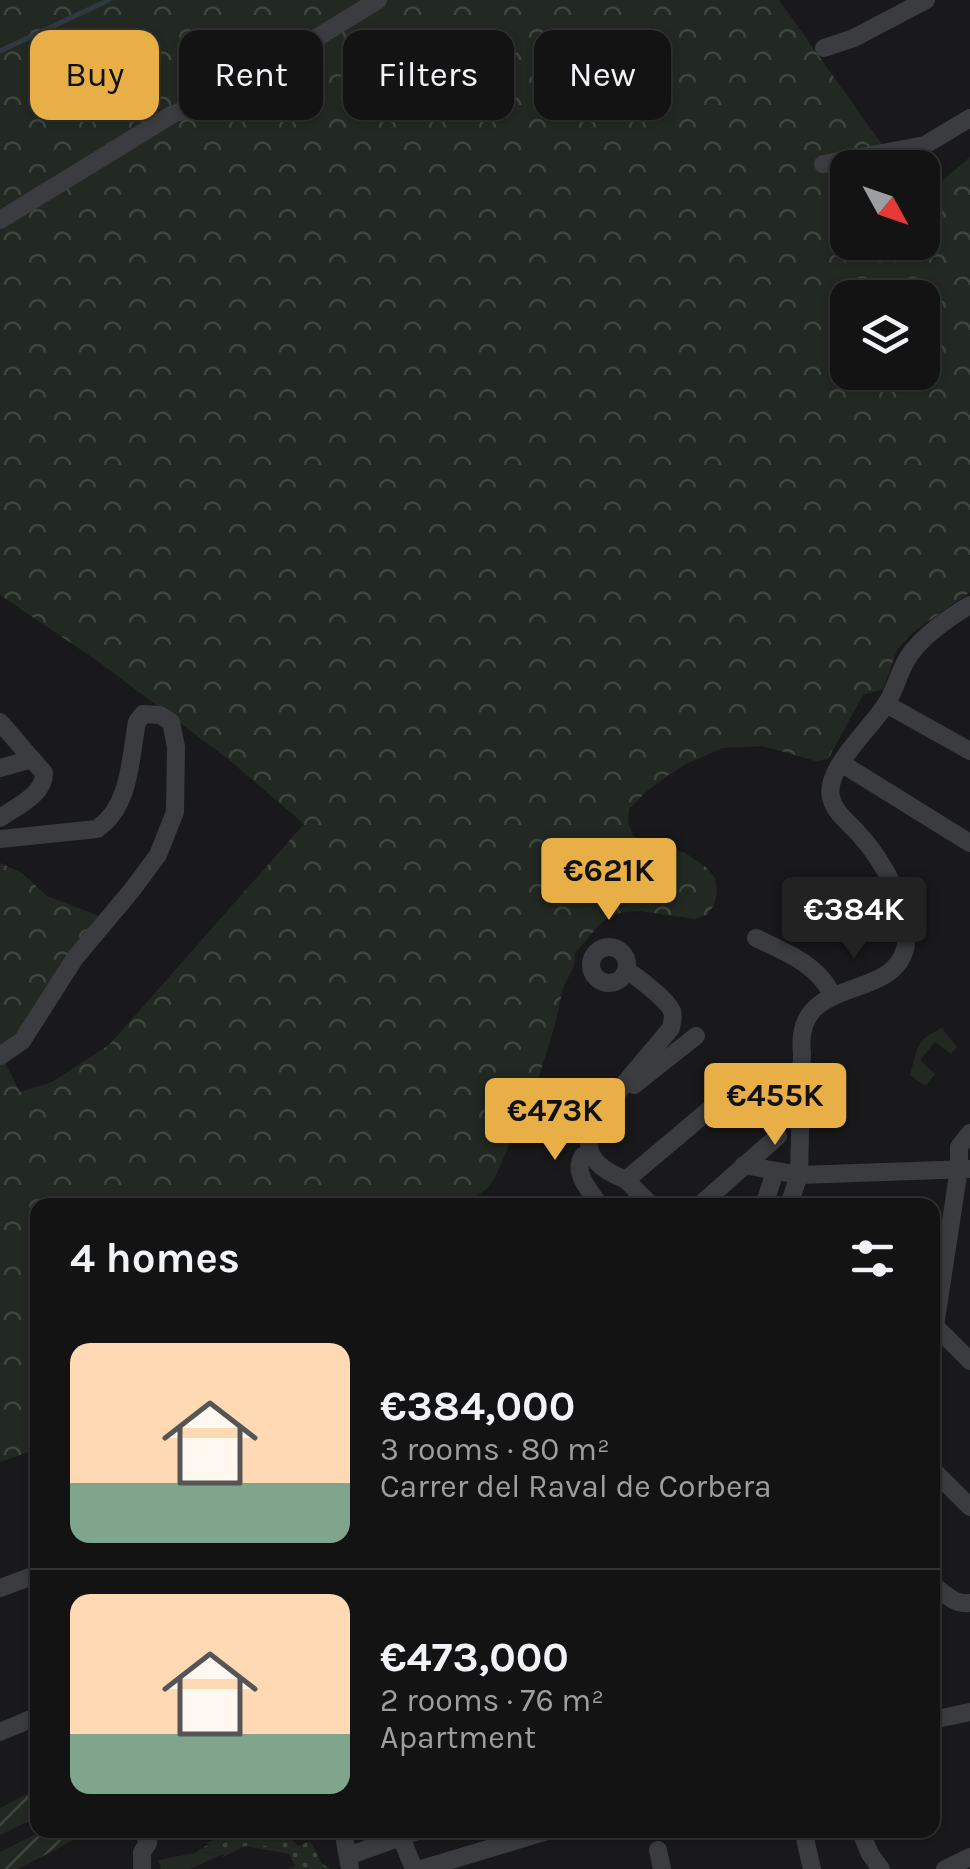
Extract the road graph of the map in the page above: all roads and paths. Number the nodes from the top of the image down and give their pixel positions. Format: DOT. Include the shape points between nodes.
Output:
graph roads {
  1 [pos="378,0"];
  2 [pos="926,0"];
  3 [pos="824,48"];
  4 [pos="970,118"];
  5 [pos="824,164"];
  6 [pos="0,220"];
  7 [pos="970,605"];
  8 [pos="886,704"];
  9 [pos="0,722"];
  10 [pos="970,752"];
  11 [pos="32,760"];
  12 [pos="841,763"];
  13 [pos="0,768"];
  14 [pos="0,818"];
  15 [pos="0,838"];
  16 [pos="970,843"];
  17 [pos="756,938"];
  18 [pos="627,970"];
  19 [pos="832,995"];
  20 [pos="696,1036"];
  21 [pos="0,1056"];
  22 [pos="627,1083"];
  23 [pos="735,1088"];
  24 [pos="970,1133"];
  25 [pos="778,1136"];
  26 [pos="592,1157"];
  27 [pos="744,1166"];
  28 [pos="965,1169"];
  29 [pos="775,1172"];
  30 [pos="799,1175"];
  31 [pos="626,1180"];
  32 [pos="595,1198"];
  33 [pos="644,1198"];
  34 [pos="708,1198"];
  35 [pos="766,1198"];
  36 [pos="791,1198"];
  37 [pos="940,1300"];
  38 [pos="940,1331"];
  39 [pos="970,1361"];
  40 [pos="940,1477"];
  41 [pos="970,1507"];
  42 [pos="30,1577"];
  43 [pos="0,1588"];
  44 [pos="940,1590"];
  45 [pos="970,1602"];
  46 [pos="970,1712"];
  47 [pos="940,1718"];
  48 [pos="30,1719"];
  49 [pos="0,1732"];
  50 [pos="146,1838"];
  51 [pos="399,1838"];
  52 [pos="402,1838"];
  53 [pos="524,1838"];
  54 [pos="805,1838"];
  55 [pos="863,1838"];
  56 [pos="970,1857"];
  57 [pos="349,1862"];
  58 [pos="142,1869"];
  59 [pos="417,1869"];
  60 [pos="812,1869"];
  61 [pos="881,1869"];
  62 [pos="945,1869"];
  1 -- 6 [label="street" via="312,40 242,102 173,114"];
  2 -- 3 [label="street"];
  4 -- 5 [label="street" via="925,145"];
  7 -- 8 [label="street" via="916,647"];
  8 -- 10 [label="street"];
  8 -- 12 [label="street"];
  9 -- 11 [label="street"];
  11 -- 13 [label="street"];
  11 -- 14 [label="street" via="45,781"];
  12 -- 16 [label="street"];
  12 -- 19 [label="street" via="829,792 834,806 872,850 897,896 906,944 882,978"];
  15 -- 21 [label="street" via="104,824 127,787 143,714 172,722 175,812 158,855 75,958 22,1040"];
  17 -- 19 [label="street" via="799,959"];
  18 -- 18 [label="street" via="615,983 592,982 592,958 606,947 623,953"];
  18 -- 22 [label="street" via="673,1017"];
  19 -- 30 [label="street" via="800,1036"];
  20 -- 22 [label="street" via="635,1085"];
  22 -- 26 [label="street" via="592,1130"];
  23 -- 31 [label="street"];
  24 -- 28 [label="street" via="959,1147"];
  25 -- 27 [label="street"];
  26 -- 31 [label="street"];
  26 -- 32 [label="street" via="578,1163"];
  27 -- 29 [label="street"];
  27 -- 34 [label="street"];
  28 -- 30 [label="street"];
  28 -- 37 [label="street"];
  29 -- 30 [label="street"];
  29 -- 35 [label="street"];
  30 -- 36 [label="street"];
  31 -- 33 [label="street"];
  38 -- 39 [label="street"];
  40 -- 41 [label="street"];
  42 -- 43 [label="street"];
  44 -- 45 [label="street"];
  46 -- 47 [label="street"];
  48 -- 49 [label="street"];
  50 -- 58 [label="street"];
  51 -- 57 [label="street"];
  52 -- 59 [label="street"];
  53 -- 59 [label="street"];
  54 -- 60 [label="street"];
  55 -- 61 [label="street"];
  56 -- 62 [label="street"];
}
